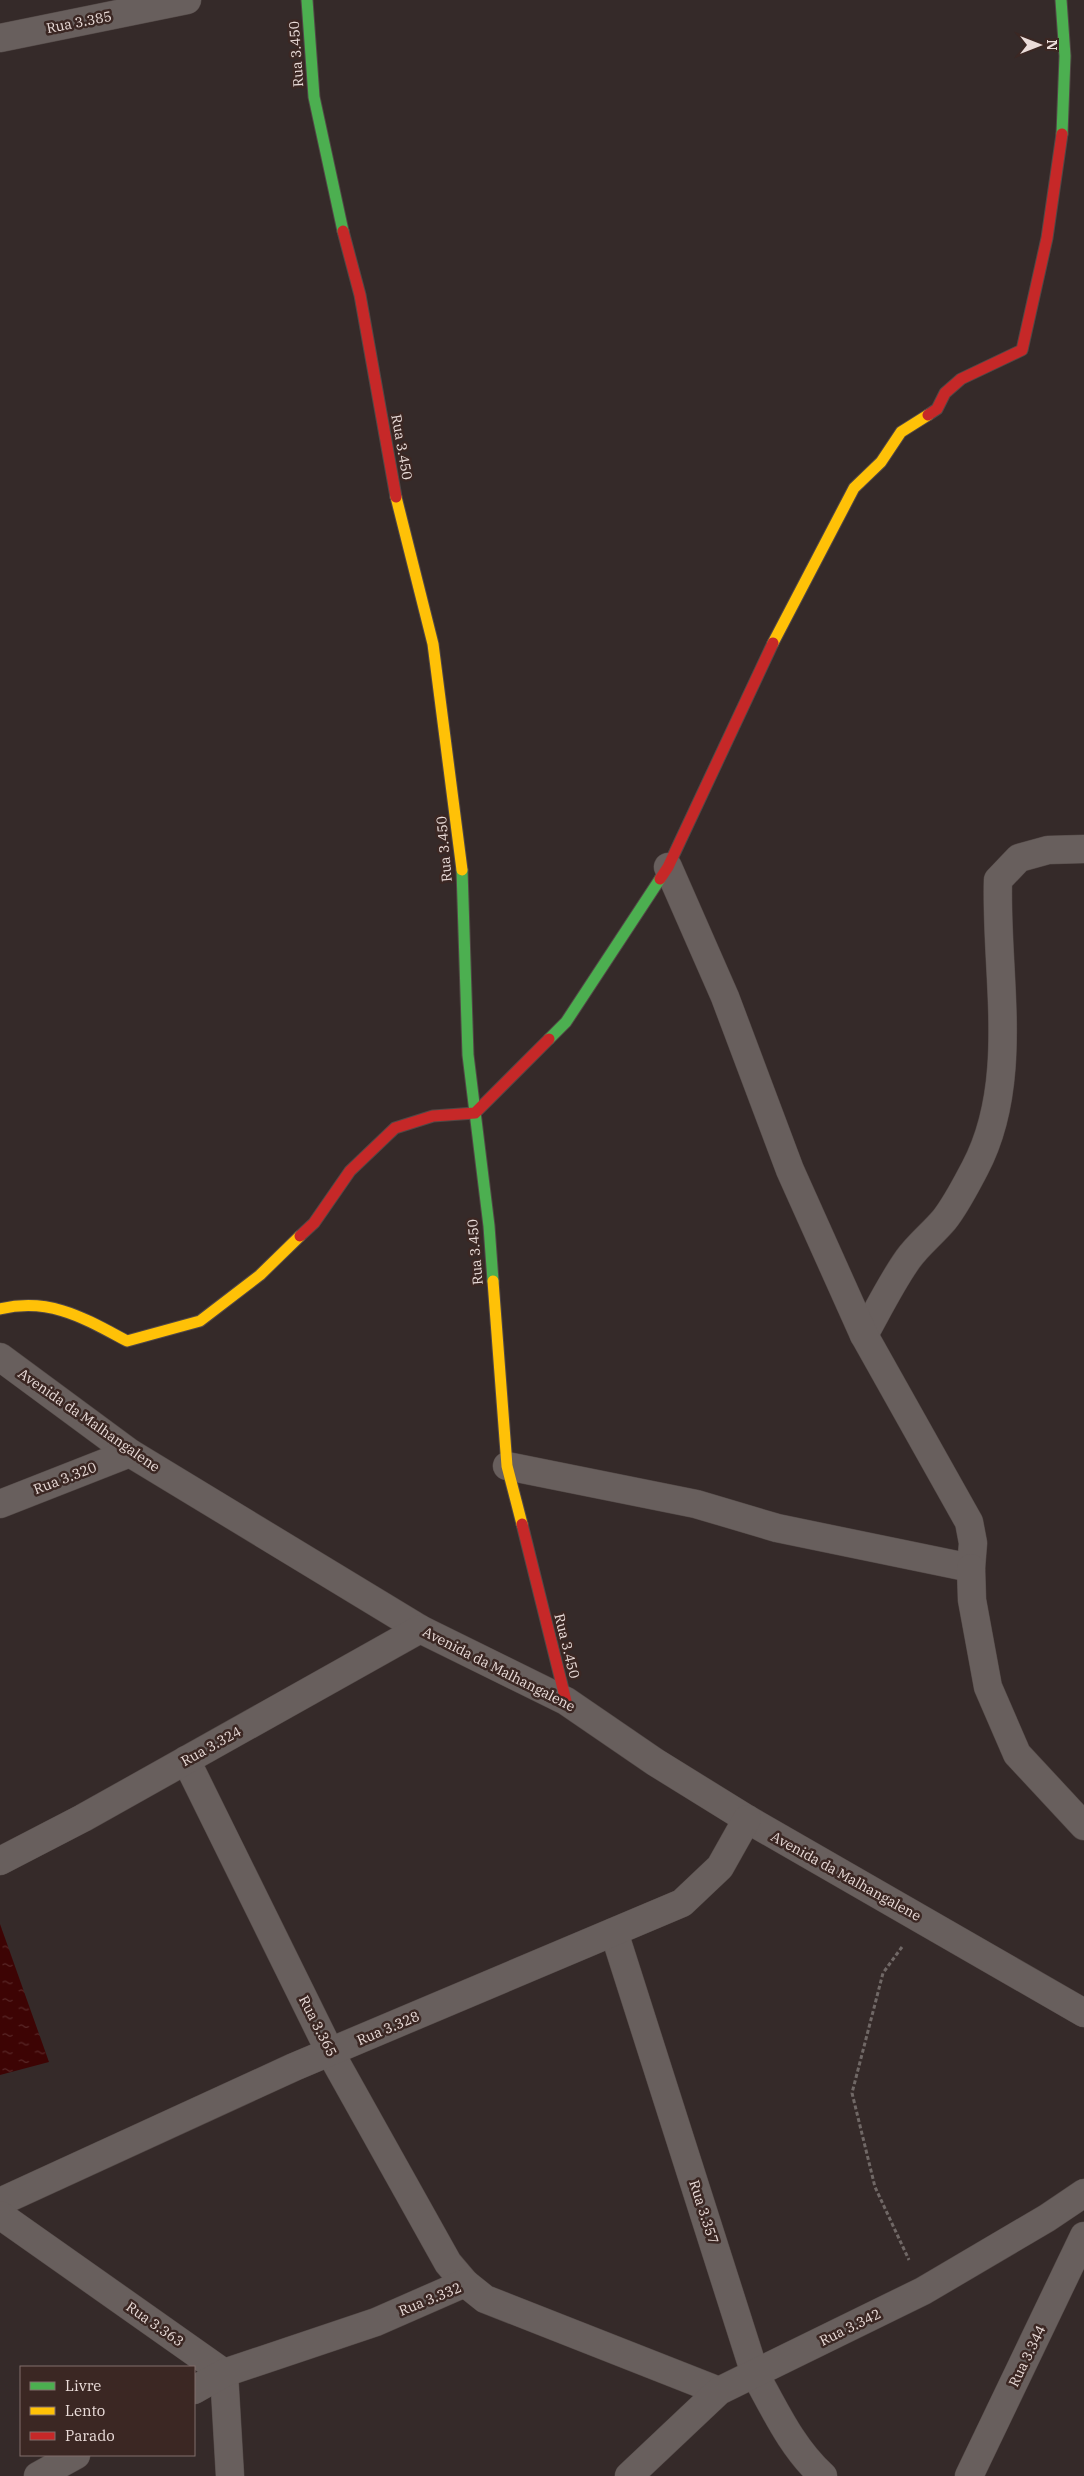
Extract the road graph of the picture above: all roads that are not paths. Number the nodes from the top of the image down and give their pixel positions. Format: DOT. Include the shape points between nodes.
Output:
graph roads {
  1 [pos="187,0"];
  2 [pos="307,0"];
  3 [pos="1062,0"];
  4 [pos="0,38"];
  5 [pos="1084,849"];
  6 [pos="668,867"];
  7 [pos="475,1113"];
  8 [pos="0,1309"];
  9 [pos="864,1335"];
  10 [pos="0,1357"];
  11 [pos="130,1453"];
  12 [pos="507,1466"];
  13 [pos="0,1504"];
  14 [pos="971,1568"];
  15 [pos="420,1629"];
  16 [pos="566,1701"];
  17 [pos="186,1760"];
  18 [pos="746,1820"];
  19 [pos="1084,1826"];
  20 [pos="0,1861"];
  21 [pos="614,1932"];
  22 [pos="1084,2013"];
  23 [pos="330,2052"];
  24 [pos="1084,2193"];
  25 [pos="0,2202"];
  26 [pos="0,2215"];
  27 [pos="1084,2236"];
  28 [pos="465,2283"];
  29 [pos="224,2373"];
  30 [pos="755,2374"];
  31 [pos="195,2389"];
  32 [pos="719,2391"];
  33 [pos="74,2456"];
  34 [pos="38,2476"];
  35 [pos="230,2476"];
  36 [pos="629,2476"];
  37 [pos="823,2476"];
  38 [pos="969,2476"];
  1 -- 4 [label="street, Rua 3.385"];
  2 -- 7 [label="street, Rua 3.450" via="314,97 335,202 360,295 396,496 433,644 462,859 468,1055"];
  3 -- 6 [label="street" via="1065,56 1063,127 1047,238 1022,350 961,379 945,393 938,409 901,432 881,462 854,488 766,657"];
  5 -- 9 [label="street" via="1048,850 1019,858 998,880 997,917 1003,972 1000,1091 986,1140 962,1192 944,1219 907,1260"];
  6 -- 7 [label="street" via="566,1022"];
  6 -- 9 [label="street" via="725,997 790,1170"];
  7 -- 8 [label="street" via="433,1116 395,1128 350,1171 314,1223 260,1275 200,1321 127,1341 67,1309 14,1304"];
  7 -- 12 [label="street, Rua 3.450" via="488,1226"];
  9 -- 14 [label="street" via="969,1522"];
  10 -- 11 [label="street, Avenida da Malhangalene"];
  11 -- 13 [label="street, Rua 3.320"];
  11 -- 15 [label="street, Avenida da Malhangalene"];
  12 -- 14 [label="street" via="696,1504 777,1528"];
  12 -- 16 [label="street, Rua 3.450"];
  14 -- 19 [label="street" via="972,1600 988,1687 1017,1754"];
  15 -- 16 [label="street, Avenida da Malhangalene"];
  15 -- 17 [label="street, Rua 3.324"];
  16 -- 18 [label="street, Avenida da Malhangalene"];
  17 -- 20 [label="street, Rua 3.324"];
  17 -- 23 [label="street, Rua 3.365"];
  18 -- 21 [label="street, Rua 3.328" via="720,1867 682,1903"];
  18 -- 22 [label="street, Avenida da Malhangalene"];
  21 -- 23 [label="street, Rua 3.328"];
  21 -- 30 [label="street, Rua 3.357"];
  23 -- 25 [label="street, Rua 3.328"];
  23 -- 28 [label="street, Rua 3.365" via="448,2263"];
  24 -- 30 [label="street, Rua 3.342" via="923,2290"];
  26 -- 29 [label="street, Rua 3.363"];
  27 -- 38 [label="street, Rua 3.344"];
  28 -- 29 [label="street, Rua 3.332" via="376,2322"];
  28 -- 32 [label="street, Rua 3.332" via="485,2299"];
  29 -- 31 [label="street, Rua 3.332"];
  29 -- 35 [label="street"];
  30 -- 32 [label="street, Rua 3.342"];
  30 -- 37 [label="street, Rua 3.357" via="805,2460"];
  32 -- 36 [label="street, Rua 3.342"];
  33 -- 34 [label="street"];
}
